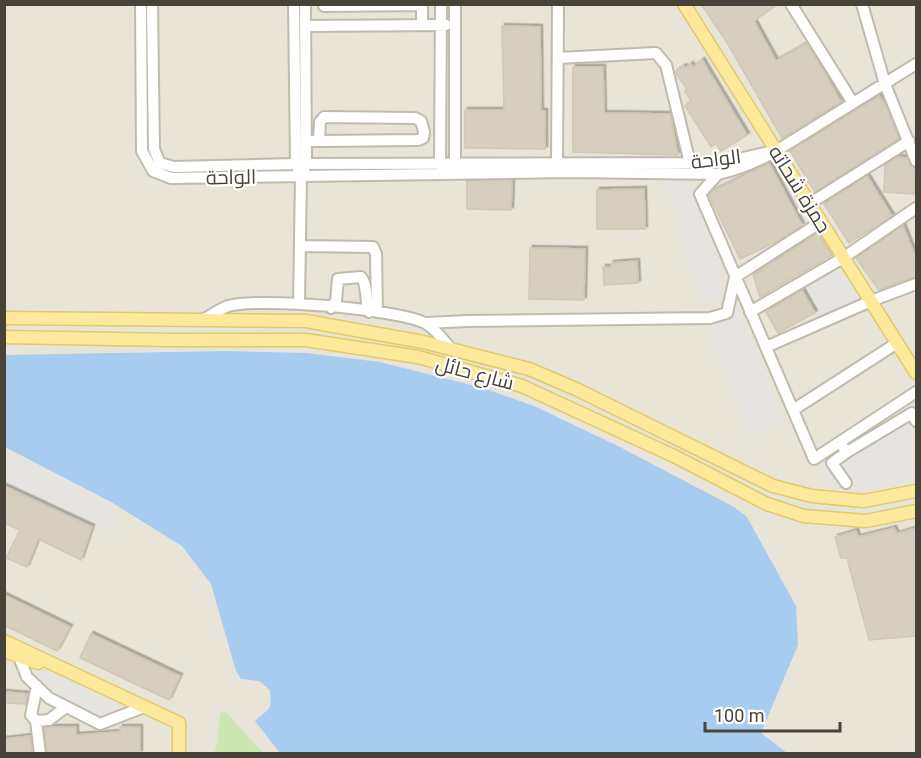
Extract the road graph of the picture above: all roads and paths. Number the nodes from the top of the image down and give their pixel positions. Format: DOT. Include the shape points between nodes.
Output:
graph roads {
  1 [pos="141,4"];
  2 [pos="152,4"];
  3 [pos="294,4"];
  4 [pos="305,4"];
  5 [pos="441,4"];
  6 [pos="455,4"];
  7 [pos="558,4"];
  8 [pos="684,4"];
  9 [pos="791,4"];
  10 [pos="862,4"];
  11 [pos="324,5"];
  12 [pos="422,25"];
  13 [pos="441,25"];
  14 [pos="455,25"];
  15 [pos="305,26"];
  16 [pos="325,26"];
  17 [pos="558,58"];
  18 [pos="916,64"];
  19 [pos="885,84"];
  20 [pos="853,104"];
  21 [pos="306,141"];
  22 [pos="319,141"];
  23 [pos="909,141"];
  24 [pos="776,151"];
  25 [pos="916,161"];
  26 [pos="690,163"];
  27 [pos="301,164"];
  28 [pos="455,164"];
  29 [pos="557,164"];
  30 [pos="443,168"];
  31 [pos="718,174"];
  32 [pos="301,176"];
  33 [pos="809,204"];
  34 [pos="916,208"];
  35 [pos="821,222"];
  36 [pos="300,246"];
  37 [pos="843,258"];
  38 [pos="735,277"];
  39 [pos="916,285"];
  40 [pos="871,301"];
  41 [pos="299,304"];
  42 [pos="331,308"];
  43 [pos="373,312"];
  44 [pos="750,312"];
  45 [pos="4,318"];
  46 [pos="204,319"];
  47 [pos="427,323"];
  48 [pos="4,337"];
  49 [pos="897,343"];
  50 [pos="766,347"];
  51 [pos="451,349"];
  52 [pos="916,374"];
  53 [pos="916,392"];
  54 [pos="793,410"];
  55 [pos="916,421"];
  56 [pos="840,442"];
  57 [pos="847,452"];
  58 [pos="846,483"];
  59 [pos="916,491"];
  60 [pos="916,511"];
  61 [pos="4,640"];
  62 [pos="4,651"];
  63 [pos="19,657"];
  64 [pos="93,681"];
  65 [pos="37,686"];
  66 [pos="66,707"];
  67 [pos="144,707"];
  68 [pos="36,721"];
  69 [pos="40,753"];
  70 [pos="179,753"];
  1 -- 32 [label="street, الواحة" via="142,151 153,171 171,178"];
  2 -- 27 [label="street, الواحة" via="154,149 160,163 174,167"];
  3 -- 27 [label="street"];
  4 -- 15 [label="street"];
  5 -- 13 [label="street"];
  6 -- 14 [label="street"];
  7 -- 17 [label="street"];
  8 -- 24 [label="main road, حمزة شحاته"];
  9 -- 20 [label="street"];
  10 -- 19 [label="street"];
  11 -- 12 [label="street" via="422,4"];
  11 -- 16 [label="street"];
  12 -- 13 [label="street"];
  12 -- 16 [label="street"];
  13 -- 14 [label="street"];
  13 -- 30 [label="street"];
  14 -- 28 [label="street"];
  15 -- 16 [label="street"];
  15 -- 21 [label="street"];
  17 -- 26 [label="street" via="656,53 666,65"];
  17 -- 29 [label="street"];
  18 -- 19 [label="street"];
  19 -- 20 [label="street"];
  19 -- 23 [label="street"];
  20 -- 24 [label="street"];
  21 -- 22 [label="street"];
  21 -- 27 [label="street"];
  22 -- 22 [label="street" via="418,140 424,132 421,121 415,118 324,117"];
  23 -- 25 [label="street"];
  23 -- 33 [label="street"];
  24 -- 26 [label="street, الواحة" via="735,161"];
  24 -- 31 [label="street, الواحة" via="739,170"];
  24 -- 33 [label="main road, حمزة شحاته"];
  26 -- 29 [label="street, الواحة"];
  27 -- 30 [label="street, الواحة"];
  27 -- 32 [label="street"];
  28 -- 29 [label="street, الواحة"];
  28 -- 30 [label="street, الواحة"];
  30 -- 31 [label="street, الواحة"];
  30 -- 32 [label="street, الواحة"];
  31 -- 38 [label="street" via="700,194"];
  32 -- 36 [label="street"];
  33 -- 35 [label="main road, حمزة شحاته"];
  34 -- 37 [label="street"];
  35 -- 37 [label="main road, حمزة شحاته"];
  35 -- 38 [label="street"];
  36 -- 41 [label="street"];
  36 -- 43 [label="street" via="373,247"];
  37 -- 40 [label="main road, حمزة شحاته"];
  37 -- 44 [label="street"];
  38 -- 44 [label="street"];
  38 -- 47 [label="street" via="727,313 710,318"];
  39 -- 40 [label="street"];
  40 -- 49 [label="main road, حمزة شحاته"];
  40 -- 50 [label="street"];
  41 -- 42 [label="street"];
  41 -- 46 [label="street" via="228,306"];
  42 -- 43 [label="street"];
  42 -- 43 [label="street" via="336,301 338,279 361,277 366,303"];
  43 -- 47 [label="street"];
  44 -- 50 [label="street"];
  45 -- 46 [label="main road, شارع حائل"];
  46 -- 51 [label="main road, شارع حائل" via="306,321"];
  47 -- 51 [label="street"];
  48 -- 60 [label="main road, شارع حائل" via="306,340 418,357 522,386 767,504 804,516 866,521"];
  49 -- 52 [label="main road, حمزة شحاته"];
  49 -- 54 [label="street"];
  50 -- 54 [label="street"];
  51 -- 59 [label="main road, شارع حائل" via="529,369 576,388 773,486 812,496 864,501"];
  53 -- 56 [label="street"];
  54 -- 56 [label="street" via="814,459"];
  55 -- 57 [label="street" via="912,413"];
  56 -- 57 [label="street"];
  57 -- 58 [label="street" via="832,463"];
  61 -- 64 [label="main road"];
  62 -- 63 [label="main road"];
  63 -- 64 [label="main road"];
  63 -- 65 [label="street" via="27,677"];
  64 -- 67 [label="main road"];
  65 -- 66 [label="street"];
  65 -- 68 [label="street" via="31,715"];
  66 -- 67 [label="street" via="100,724"];
  66 -- 68 [label="street" via="49,720"];
  67 -- 70 [label="main road" via="179,723"];
  68 -- 69 [label="street"];
}
